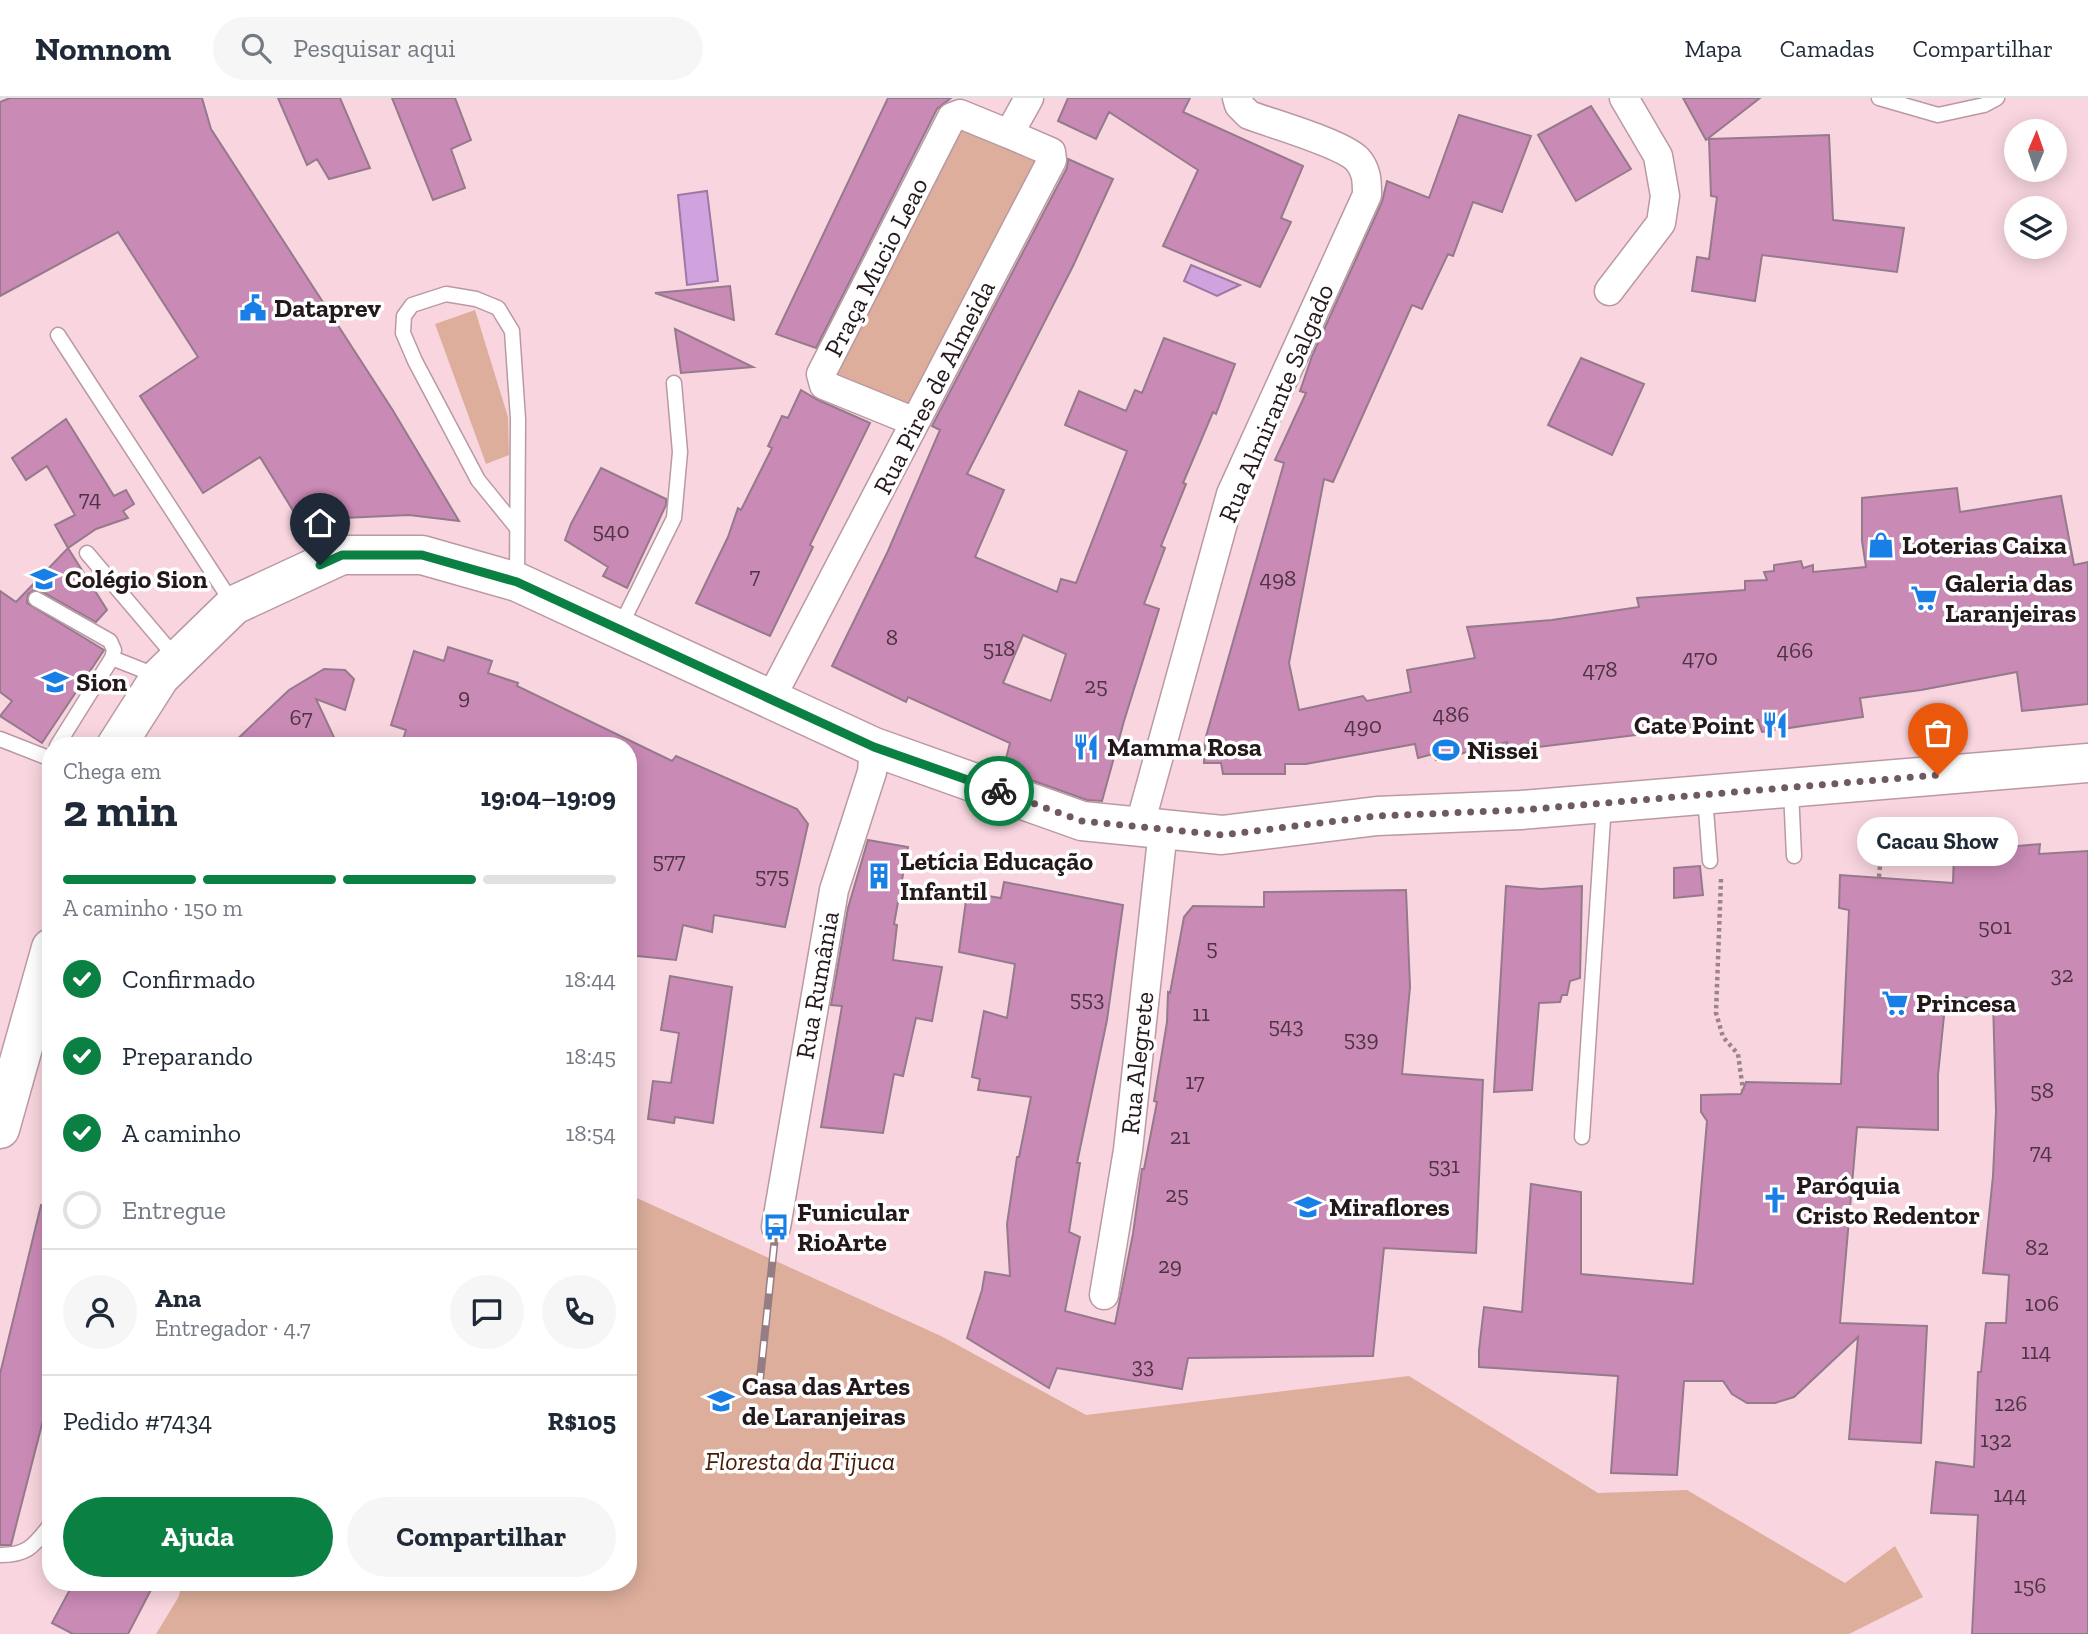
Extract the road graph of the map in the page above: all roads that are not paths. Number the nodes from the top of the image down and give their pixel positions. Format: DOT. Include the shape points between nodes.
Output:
graph roads {
  1 [pos="1030,98"];
  2 [pos="1237,98"];
  3 [pos="1624,98"];
  4 [pos="1879,98"];
  5 [pos="1997,98"];
  6 [pos="1009,134"];
  7 [pos="1609,291"];
  8 [pos="58,335"];
  9 [pos="674,383"];
  10 [pos="915,422"];
  11 [pos="517,528"];
  12 [pos="87,552"];
  13 [pos="517,582"];
  14 [pos="36,598"];
  15 [pos="234,606"];
  16 [pos="620,628"];
  17 [pos="112,658"];
  18 [pos="169,669"];
  19 [pos="771,698"];
  20 [pos="63,737"];
  21 [pos="122,737"];
  22 [pos="0,739"];
  23 [pos="874,747"];
  24 [pos="42,752"];
  25 [pos="2088,763"];
  26 [pos="1791,787"];
  27 [pos="1705,795"];
  28 [pos="1604,803"];
  29 [pos="1151,829"];
  30 [pos="1794,856"];
  31 [pos="1715,865"];
  32 [pos="42,979"];
  33 [pos="0,1129"];
  34 [pos="1582,1138"];
  35 [pos="776,1227"];
  36 [pos="1104,1295"];
  37 [pos="42,1535"];
  38 [pos="0,1555"];
  1 -- 6 [label="street"];
  2 -- 29 [label="street, Rua Almirante Salgado" via="1249,115 1343,149 1367,175 1367,195 1231,494"];
  3 -- 7 [label="street" via="1658,156 1665,196 1661,223"];
  4 -- 5 [label="lane" via="1938,115"];
  6 -- 10 [label="street, Rua Pires de Almeida" via="1051,152 1052,160"];
  6 -- 10 [label="street, Praça Mucio Leao" via="960,114 953,117 821,374 824,385"];
  8 -- 15 [label="lane"];
  9 -- 16 [label="lane" via="680,452 674,518"];
  10 -- 19 [label="street, Rua Pires de Almeida"];
  11 -- 11 [label="lane" via="518,419 512,331 498,309 476,299 446,294 412,305 404,316 403,333 415,361 478,480"];
  11 -- 13 [label="lane"];
  12 -- 18 [label="lane"];
  13 -- 15 [label="main road" via="422,555 342,555"];
  13 -- 16 [label="main road"];
  14 -- 17 [label="lane" via="110,641"];
  15 -- 18 [label="main road"];
  16 -- 19 [label="main road"];
  17 -- 18 [label="lane"];
  17 -- 20 [label="lane"];
  18 -- 21 [label="main road"];
  19 -- 23 [label="main road"];
  22 -- 24 [label="lane"];
  23 -- 29 [label="main road" via="1082,821"];
  23 -- 35 [label="street, Rua Rumânia" via="872,772 834,890"];
  25 -- 26 [label="main road"];
  26 -- 27 [label="main road"];
  26 -- 30 [label="lane"];
  27 -- 28 [label="main road"];
  27 -- 31 [label="lane"];
  28 -- 29 [label="main road" via="1377,816 1222,835"];
  28 -- 34 [label="lane"];
  29 -- 36 [label="street, Rua Alegrete" via="1128,1150"];
  32 -- 33 [label="main road"];
  37 -- 38 [label="lane" via="32,1548"];
}
